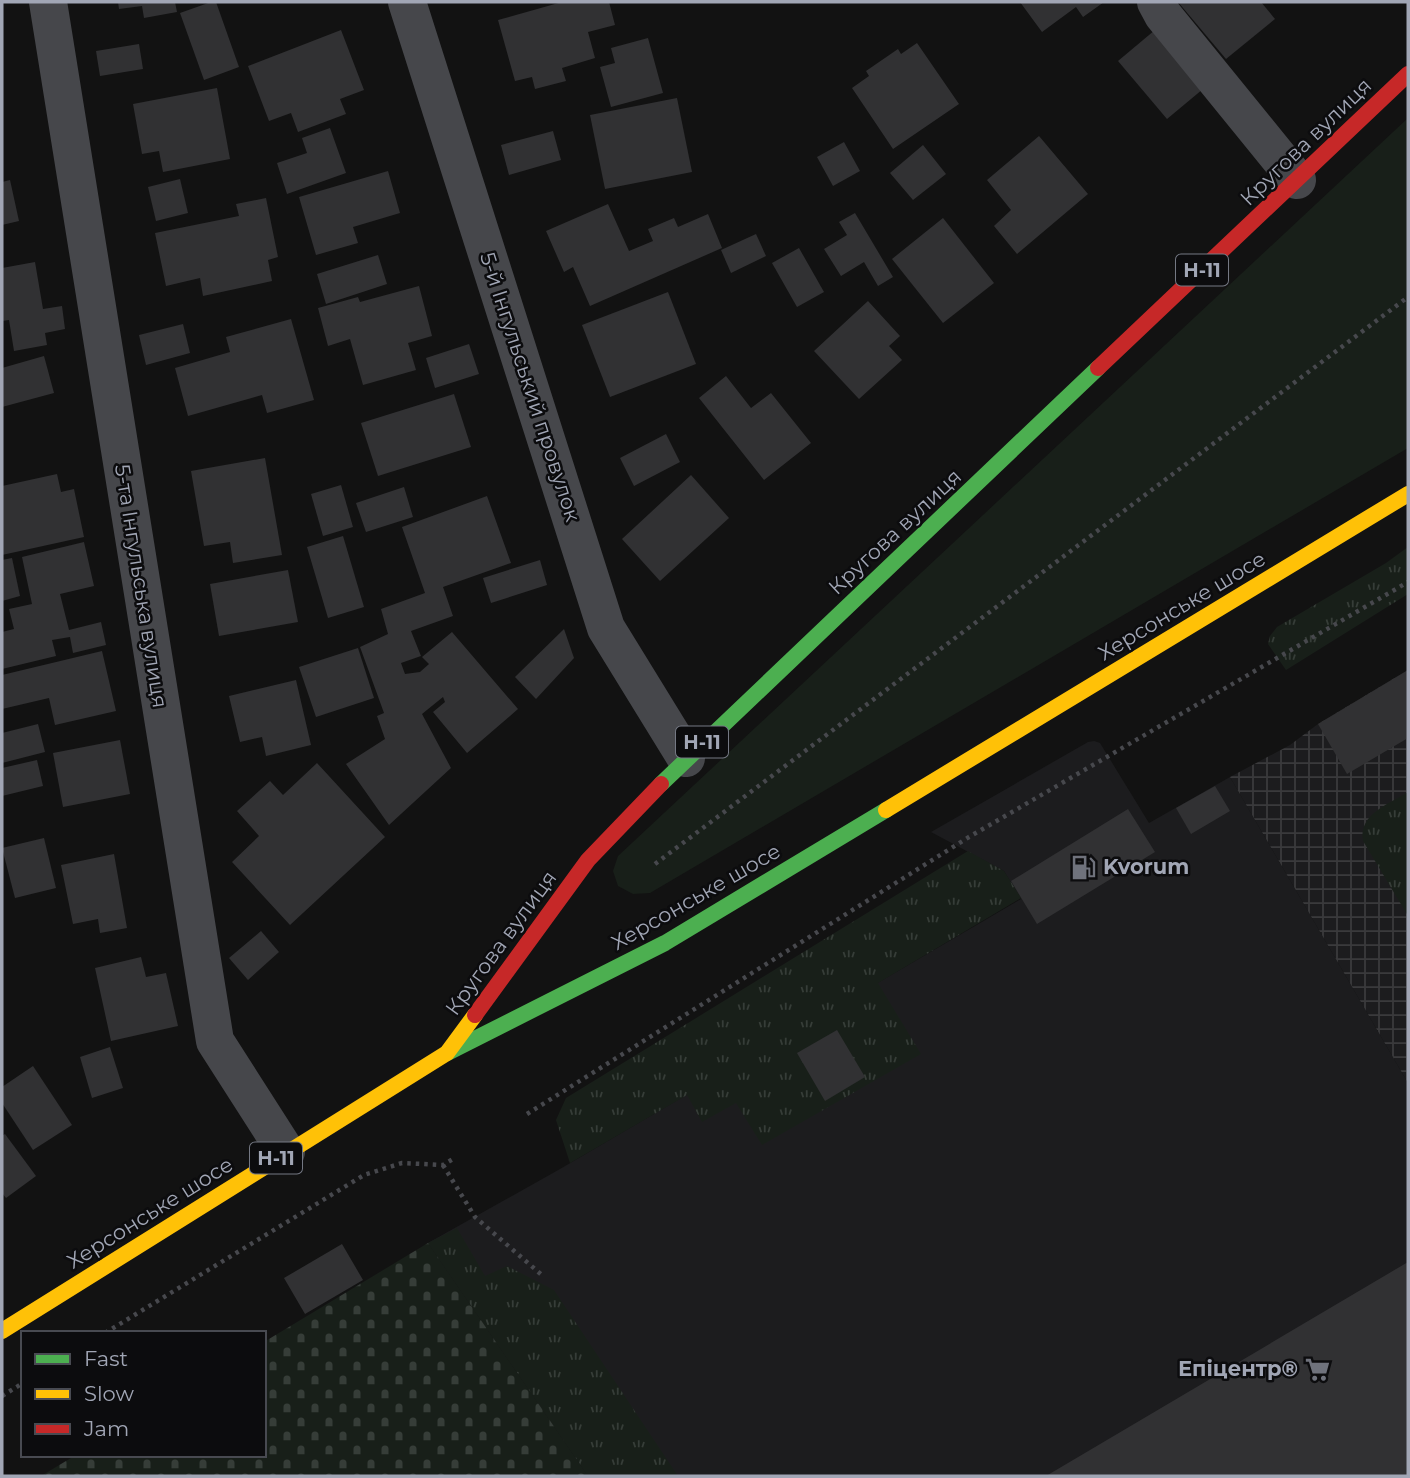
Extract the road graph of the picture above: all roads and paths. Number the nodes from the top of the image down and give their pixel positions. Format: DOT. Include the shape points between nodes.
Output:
graph roads {
  1 [pos="48,2"];
  2 [pos="407,2"];
  3 [pos="1156,2"];
  4 [pos="1408,74"];
  5 [pos="1297,180"];
  6 [pos="1408,298"];
  7 [pos="1408,494"];
  8 [pos="1408,582"];
  9 [pos="686,758"];
  10 [pos="655,864"];
  11 [pos="447,1053"];
  12 [pos="527,1114"];
  13 [pos="286,1152"];
  14 [pos="453,1159"];
  15 [pos="443,1165"];
  16 [pos="543,1276"];
  17 [pos="2,1331"];
  18 [pos="108,1331"];
  19 [pos="21,1384"];
  20 [pos="2,1396"];
  1 -- 13 [label="street, 5-та Інгульська вулиця" via="215,1041"];
  2 -- 9 [label="street, 5-й Інгульський провулок" via="606,628"];
  3 -- 5 [label="street"];
  4 -- 5 [label="main road, Кругова вулиця / Н-11"];
  5 -- 9 [label="main road, Кругова вулиця / Н-11"];
  6 -- 10 [label="path"];
  7 -- 11 [label="main road, Херсонське шосе" via="665,943"];
  8 -- 12 [label="path" via="969,837"];
  9 -- 11 [label="main road, Кругова вулиця / Н-11" via="587,860"];
  11 -- 13 [label="main road, Херсонське шосе / Н-11"];
  13 -- 17 [label="main road, Херсонське шосе / Н-11"];
  14 -- 15 [label="path"];
  15 -- 16 [label="path" via="475,1217"];
  15 -- 18 [label="path" via="402,1163 364,1175"];
  19 -- 20 [label="path"];
}
